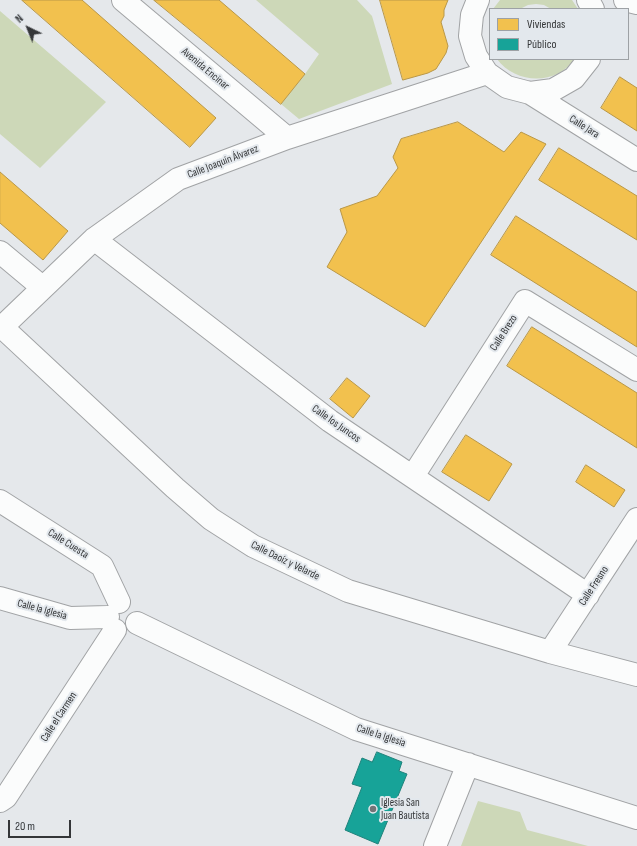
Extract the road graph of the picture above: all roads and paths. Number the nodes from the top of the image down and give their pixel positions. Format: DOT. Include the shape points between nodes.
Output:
graph roads {
  1 [pos="123,0"];
  2 [pos="478,0"];
  3 [pos="625,0"];
  4 [pos="637,3"];
  5 [pos="588,60"];
  6 [pos="487,73"];
  7 [pos="530,93"];
  8 [pos="287,138"];
  9 [pos="637,160"];
  10 [pos="94,239"];
  11 [pos="0,252"];
  12 [pos="42,288"];
  13 [pos="1,327"];
  14 [pos="637,370"];
  15 [pos="413,476"];
  16 [pos="0,501"];
  17 [pos="637,519"];
  18 [pos="588,595"];
  19 [pos="0,599"];
  20 [pos="114,616"];
  21 [pos="550,652"];
  22 [pos="637,675"];
  23 [pos="468,764"];
  24 [pos="0,801"];
  25 [pos="637,818"];
  26 [pos="435,846"];
  1 -- 8 [label="street, Avenida Encinar"];
  2 -- 6 [label="street" via="472,15 470,36 476,56"];
  3 -- 4 [label="street"];
  5 -- 7 [label="street" via="574,78 553,90"];
  6 -- 7 [label="street" via="507,87"];
  6 -- 8 [label="street, Calle Joaquín Álvarez"];
  7 -- 9 [label="street, Calle Jara"];
  8 -- 10 [label="street, Calle Joaquín Álvarez" via="178,179"];
  10 -- 12 [label="street, Calle Joaquín Álvarez"];
  10 -- 15 [label="street, Calle los Juncos" via="330,421"];
  11 -- 12 [label="street"];
  12 -- 13 [label="street, Calle Joaquín Álvarez"];
  13 -- 21 [label="street, Calle Daoíz y Velarde" via="181,493 211,518 253,546 348,590"];
  14 -- 15 [label="street, Calle Brezo" via="525,301"];
  15 -- 18 [label="street, Calle los Juncos"];
  16 -- 20 [label="street, Calle Cuesta" via="102,566"];
  17 -- 18 [label="street, Calle Fresno"];
  18 -- 21 [label="street, Calle Fresno"];
  19 -- 20 [label="street, Calle la Iglesia" via="70,618"];
  20 -- 23 [label="street, Calle la Iglesia" via="120,632 130,630 137,623 356,729"];
  20 -- 24 [label="street, Calle el Carmen" via="6,797"];
  21 -- 22 [label="street, Calle Daoíz y Velarde"];
  23 -- 25 [label="street, Calle la Iglesia"];
  23 -- 26 [label="street"];
}
